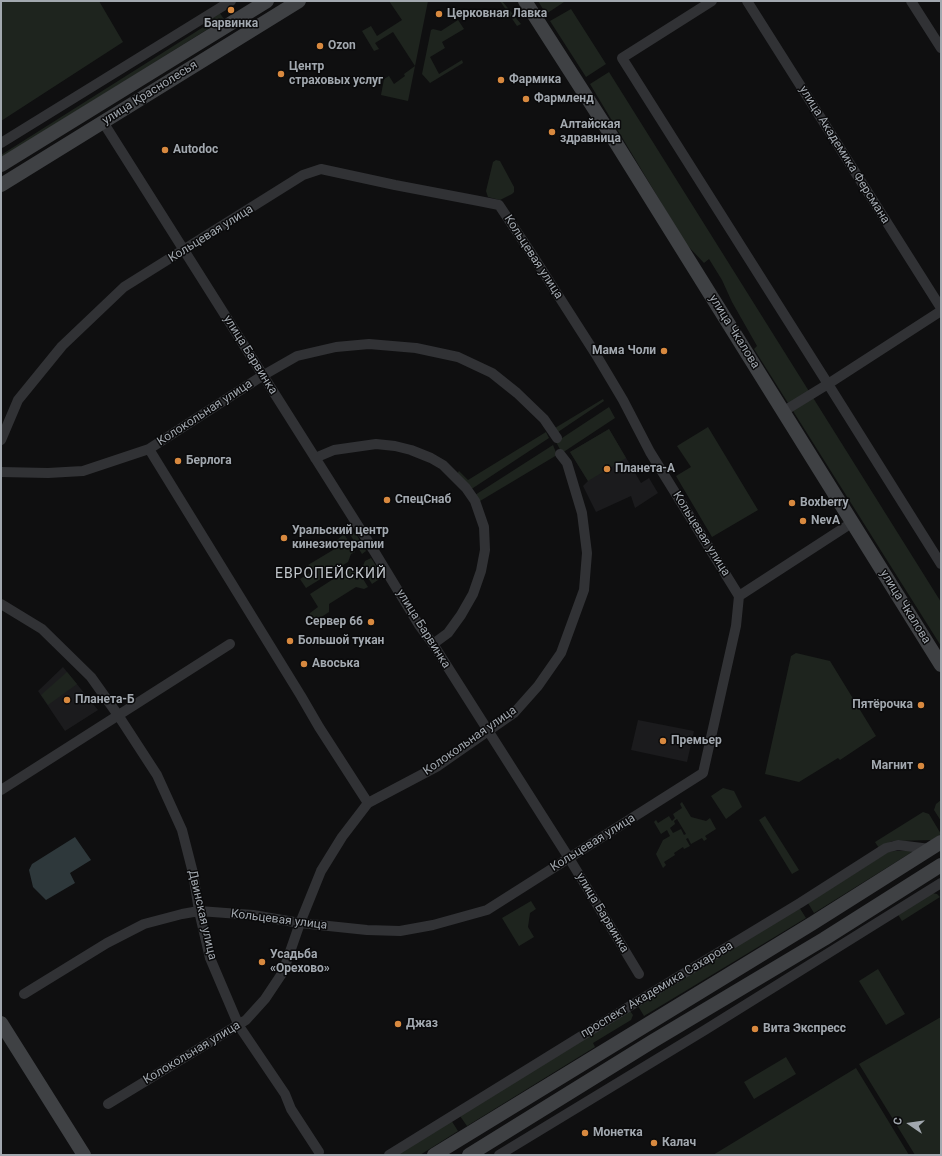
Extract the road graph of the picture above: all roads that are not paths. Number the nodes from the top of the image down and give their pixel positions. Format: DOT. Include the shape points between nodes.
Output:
graph roads {
  1 [pos="231,1"];
  2 [pos="267,1"];
  3 [pos="298,1"];
  4 [pos="525,1"];
  5 [pos="712,1"];
  6 [pos="747,1"];
  7 [pos="911,1"];
  8 [pos="941,48"];
  9 [pos="103,122"];
  10 [pos="1,143"];
  11 [pos="1,165"];
  12 [pos="1,185"];
  13 [pos="184,251"];
  14 [pos="941,310"];
  15 [pos="262,376"];
  16 [pos="828,384"];
  17 [pos="784,411"];
  18 [pos="557,438"];
  19 [pos="1,440"];
  20 [pos="149,448"];
  21 [pos="560,454"];
  22 [pos="315,458"];
  23 [pos="1,472"];
  24 [pos="853,522"];
  25 [pos="941,564"];
  26 [pos="739,596"];
  27 [pos="1,604"];
  28 [pos="230,644"];
  29 [pos="433,644"];
  30 [pos="941,665"];
  31 [pos="118,715"];
  32 [pos="487,732"];
  33 [pos="1,790"];
  34 [pos="368,803"];
  35 [pos="936,845"];
  36 [pos="569,858"];
  37 [pos="941,865"];
  38 [pos="941,883"];
  39 [pos="199,911"];
  40 [pos="300,923"];
  41 [pos="639,974"];
  42 [pos="24,994"];
  43 [pos="239,1026"];
  44 [pos="1,1028"];
  45 [pos="108,1104"];
  46 [pos="319,1152"];
  47 [pos="84,1155"];
  48 [pos="390,1155"];
  49 [pos="434,1155"];
  50 [pos="469,1155"];
  51 [pos="499,1155"];
  1 -- 10 [label="street"];
  2 -- 11 [label="street, улица Краснолесья"];
  3 -- 9 [label="street, улица Краснолесья"];
  4 -- 17 [label="street, улица Чкалова"];
  5 -- 16 [label="street" via="622,58"];
  6 -- 14 [label="street, улица Академика Ферсмана"];
  7 -- 8 [label="street"];
  9 -- 12 [label="street, улица Краснолесья"];
  9 -- 13 [label="street, улица Барвинка"];
  13 -- 15 [label="street, улица Барвинка"];
  13 -- 19 [label="street, Кольцевая улица" via="124,287 62,346 18,400"];
  13 -- 26 [label="street, Кольцевая улица" via="303,175 321,169 499,205 595,353 650,452"];
  14 -- 16 [label="street"];
  15 -- 18 [label="street, Колокольная улица" via="297,356 336,348 369,344 416,348 458,357 492,373 544,419"];
  15 -- 20 [label="street, Колокольная улица"];
  15 -- 22 [label="street, улица Барвинка"];
  16 -- 17 [label="street"];
  16 -- 25 [label="street"];
  17 -- 24 [label="street, улица Чкалова"];
  20 -- 23 [label="street, Колокольная улица" via="83,471"];
  20 -- 34 [label="street, Колокольная улица" via="298,690 318,727"];
  21 -- 32 [label="street, Колокольная улица" via="567,463 582,513 587,553 584,590 561,653 538,686 514,713"];
  22 -- 29 [label="street, улица Барвинка"];
  22 -- 29 [label="street" via="334,450 376,444 411,450 443,465 475,501 484,527 485,550 481,571 473,594 461,615 448,633"];
  24 -- 26 [label="street"];
  24 -- 30 [label="street, улица Чкалова"];
  26 -- 36 [label="street, Кольцевая улица" via="736,626 703,773"];
  27 -- 31 [label="street, Двинская улица" via="42,629 91,677"];
  28 -- 31 [label="street"];
  29 -- 32 [label="street, улица Барвинка"];
  31 -- 33 [label="street"];
  31 -- 39 [label="street, Двинская улица" via="157,775 182,830"];
  32 -- 34 [label="street, Колокольная улица" via="438,766"];
  32 -- 36 [label="street, улица Барвинка"];
  34 -- 40 [label="street, Колокольная улица" via="342,837 321,871"];
  35 -- 48 [label="street, проспект Академика Сахарова" via="898,845 886,848"];
  35 -- 49 [label="street, проспект Академика Сахарова"];
  36 -- 40 [label="street, Кольцевая улица" via="487,910 433,925 400,931"];
  36 -- 41 [label="street, улица Барвинка"];
  37 -- 50 [label="street"];
  38 -- 51 [label="street"];
  39 -- 40 [label="street, Кольцевая улица" via="254,915"];
  39 -- 42 [label="street, Кольцевая улица" via="144,924 107,943"];
  39 -- 43 [label="street, Двинская улица" via="210,958"];
  40 -- 43 [label="street, Колокольная улица" via="283,972 265,999"];
  43 -- 45 [label="street, Колокольная улица"];
  43 -- 46 [label="street, Двинская улица" via="285,1094 291,1109"];
  44 -- 47 [label="street"];
}
